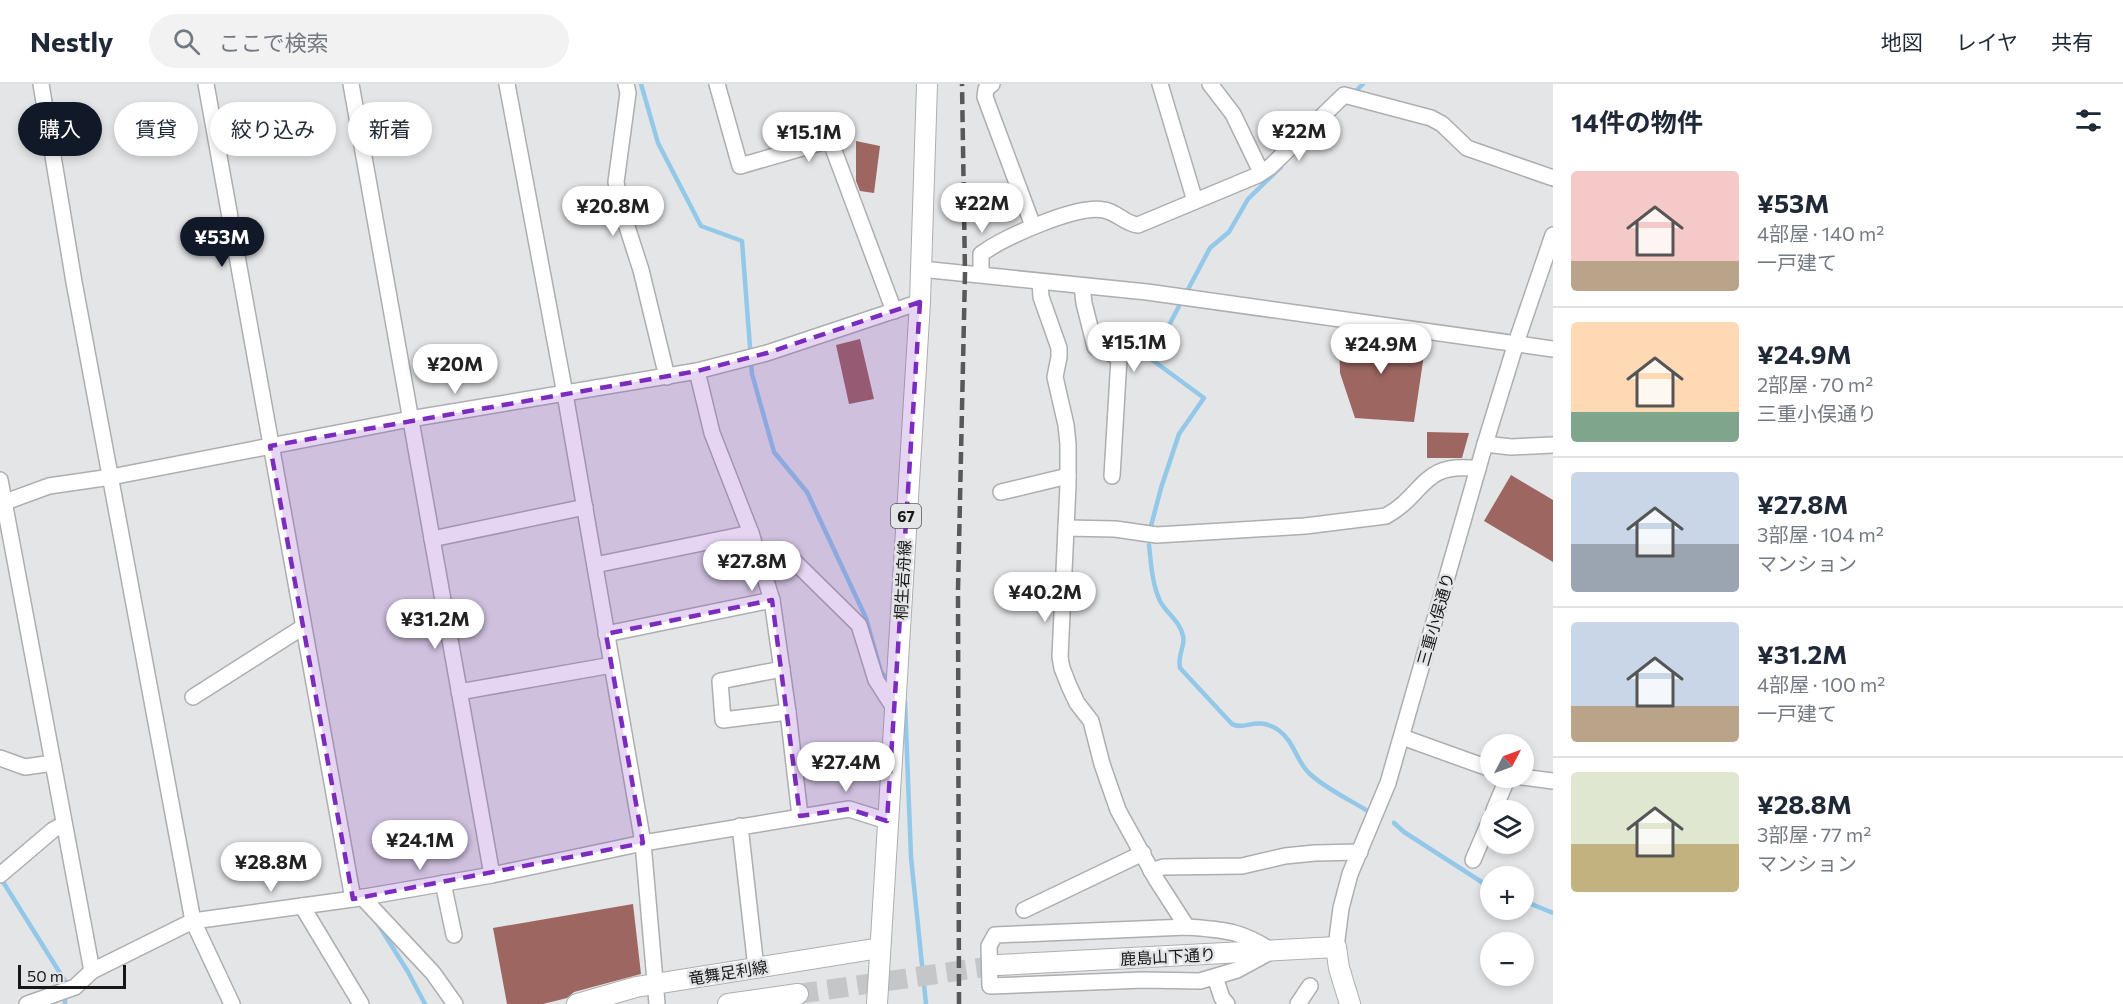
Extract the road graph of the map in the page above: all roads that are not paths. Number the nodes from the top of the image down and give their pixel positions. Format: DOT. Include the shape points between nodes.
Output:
graph roads {
  1 [pos="41,84"];
  2 [pos="206,84"];
  3 [pos="351,84"];
  4 [pos="507,84"];
  5 [pos="626,84"];
  6 [pos="717,84"];
  7 [pos="927,84"];
  8 [pos="992,84"];
  9 [pos="1160,84"];
  10 [pos="1210,84"];
  11 [pos="1262,172"];
  12 [pos="1553,178"];
  13 [pos="1195,201"];
  14 [pos="1033,226"];
  15 [pos="1553,235"];
  16 [pos="921,269"];
  17 [pos="981,274"];
  18 [pos="1040,282"];
  19 [pos="1082,286"];
  20 [pos="920,302"];
  21 [pos="894,311"];
  22 [pos="1516,343"];
  23 [pos="1553,349"];
  24 [pos="697,371"];
  25 [pos="667,377"];
  26 [pos="565,394"];
  27 [pos="410,419"];
  28 [pos="1485,444"];
  29 [pos="1553,445"];
  30 [pos="270,446"];
  31 [pos="1478,469"];
  32 [pos="1068,476"];
  33 [pos="1112,476"];
  34 [pos="111,477"];
  35 [pos="0,480"];
  36 [pos="1001,492"];
  37 [pos="2,503"];
  38 [pos="585,507"];
  39 [pos="1066,528"];
  40 [pos="751,532"];
  41 [pos="432,538"];
  42 [pos="595,566"];
  43 [pos="764,574"];
  44 [pos="772,600"];
  45 [pos="303,627"];
  46 [pos="606,634"];
  47 [pos="612,665"];
  48 [pos="782,669"];
  49 [pos="459,692"];
  50 [pos="193,697"];
  51 [pos="894,708"];
  52 [pos="788,712"];
  53 [pos="1402,737"];
  54 [pos="0,758"];
  55 [pos="53,763"];
  56 [pos="1480,765"];
  57 [pos="1534,779"];
  58 [pos="1553,781"];
  59 [pos="800,816"];
  60 [pos="887,821"];
  61 [pos="64,824"];
  62 [pos="740,826"];
  63 [pos="643,843"];
  64 [pos="1480,844"];
  65 [pos="1360,852"];
  66 [pos="1143,853"];
  67 [pos="1473,860"];
  68 [pos="1151,872"];
  69 [pos="0,875"];
  70 [pos="492,875"];
  71 [pos="443,884"];
  72 [pos="358,898"];
  73 [pos="302,906"];
  74 [pos="1024,910"];
  75 [pos="193,921"];
  76 [pos="1187,927"];
  77 [pos="454,935"];
  78 [pos="1336,947"];
  79 [pos="880,948"];
  80 [pos="1272,951"];
  81 [pos="999,965"];
  82 [pos="756,968"];
  83 [pos="92,971"];
  84 [pos="1215,977"];
  85 [pos="655,984"];
  86 [pos="1310,986"];
  87 [pos="798,994"];
  88 [pos="27,1004"];
  89 [pos="232,1004"];
  90 [pos="361,1004"];
  91 [pos="455,1004"];
  92 [pos="577,1004"];
  93 [pos="657,1004"];
  94 [pos="728,1004"];
  95 [pos="878,1004"];
  96 [pos="1227,1004"];
  97 [pos="1298,1004"];
  98 [pos="1350,1004"];
  1 -- 34 [label="street"];
  2 -- 30 [label="street"];
  3 -- 27 [label="street"];
  4 -- 26 [label="street"];
  5 -- 25 [label="street" via="616,182"];
  6 -- 21 [label="street" via="740,166 830,140"];
  7 -- 16 [label="main road, 桐生岩舟線 / 67"];
  8 -- 14 [label="street" via="986,88 985,97"];
  9 -- 13 [label="street"];
  10 -- 11 [label="street" via="1233,114"];
  11 -- 12 [label="street" via="1344,95 1431,118 1467,148"];
  11 -- 13 [label="street"];
  13 -- 14 [label="street" via="1138,225 1105,210 1079,212"];
  14 -- 17 [label="street" via="981,254"];
  15 -- 22 [label="street, 三重小俣通り"];
  16 -- 17 [label="street"];
  16 -- 20 [label="main road, 桐生岩舟線 / 67"];
  17 -- 18 [label="street"];
  18 -- 19 [label="street"];
  18 -- 32 [label="street" via="1041,297 1059,348 1055,377 1066,424"];
  19 -- 22 [label="street"];
  19 -- 33 [label="street" via="1095,347 1119,358"];
  20 -- 21 [label="street"];
  20 -- 51 [label="main road, 桐生岩舟線 / 67"];
  21 -- 24 [label="street" via="767,353"];
  22 -- 23 [label="street"];
  22 -- 28 [label="street, 三重小俣通り"];
  24 -- 25 [label="street"];
  24 -- 40 [label="street" via="712,434"];
  25 -- 26 [label="street"];
  26 -- 27 [label="street"];
  26 -- 38 [label="street"];
  27 -- 30 [label="street"];
  27 -- 41 [label="street"];
  28 -- 29 [label="street"];
  28 -- 31 [label="street, 三重小俣通り"];
  30 -- 34 [label="street"];
  30 -- 45 [label="street"];
  31 -- 39 [label="street" via="1434,473 1386,516 1305,526 1156,535"];
  31 -- 53 [label="street, 三重小俣通り"];
  32 -- 36 [label="street"];
  32 -- 39 [label="street"];
  34 -- 37 [label="street" via="50,486"];
  34 -- 75 [label="street"];
  35 -- 37 [label="street"];
  37 -- 55 [label="street"];
  38 -- 41 [label="street"];
  38 -- 42 [label="street"];
  39 -- 66 [label="street" via="1062,668 1077,703 1091,721 1118,810"];
  40 -- 42 [label="street"];
  40 -- 43 [label="street"];
  41 -- 49 [label="street"];
  42 -- 46 [label="street"];
  43 -- 44 [label="street"];
  43 -- 51 [label="street" via="794,561 839,604 859,625 876,680"];
  44 -- 46 [label="street"];
  44 -- 48 [label="street"];
  45 -- 50 [label="street"];
  45 -- 72 [label="street"];
  46 -- 47 [label="street"];
  47 -- 49 [label="street"];
  47 -- 63 [label="street"];
  48 -- 52 [label="street"];
  48 -- 52 [label="street" via="720,681 723,720"];
  49 -- 70 [label="street"];
  51 -- 60 [label="main road, 桐生岩舟線 / 67"];
  52 -- 59 [label="street"];
  53 -- 56 [label="street"];
  53 -- 65 [label="street, 三重小俣通り"];
  54 -- 55 [label="street" via="24,767"];
  55 -- 61 [label="street"];
  57 -- 58 [label="street"];
  59 -- 60 [label="street" via="849,809"];
  59 -- 62 [label="street"];
  60 -- 79 [label="main road, 桐生岩舟線 / 67"];
  61 -- 69 [label="street"];
  61 -- 83 [label="street"];
  62 -- 63 [label="street"];
  62 -- 82 [label="street"];
  63 -- 70 [label="street"];
  63 -- 85 [label="street"];
  64 -- 67 [label="street"];
  65 -- 68 [label="street" via="1285,856 1242,866 1164,867"];
  65 -- 78 [label="street, 三重小俣通り" via="1341,908"];
  66 -- 68 [label="street"];
  66 -- 74 [label="street"];
  68 -- 76 [label="street"];
  70 -- 71 [label="street"];
  71 -- 72 [label="street"];
  71 -- 77 [label="street"];
  72 -- 73 [label="street"];
  72 -- 91 [label="street" via="433,973"];
  73 -- 75 [label="street"];
  73 -- 90 [label="street"];
  75 -- 83 [label="street"];
  75 -- 89 [label="street"];
  76 -- 80 [label="street" via="1232,931"];
  76 -- 84 [label="street" via="995,935 989,946 990,986 1200,981"];
  78 -- 80 [label="main road, 鹿島山下通り"];
  78 -- 98 [label="main road, 三重小俣通り"];
  79 -- 82 [label="main road, 竜舞足利線"];
  79 -- 95 [label="main road, 桐生岩舟線 / 67"];
  80 -- 81 [label="main road, 鹿島山下通り"];
  80 -- 84 [label="street"];
  82 -- 85 [label="main road, 竜舞足利線"];
  83 -- 88 [label="street" via="75,987"];
  84 -- 96 [label="street"];
  85 -- 92 [label="main road, 竜舞足利線"];
  85 -- 93 [label="street"];
  86 -- 97 [label="street"];
  87 -- 94 [label="main road"];
}
